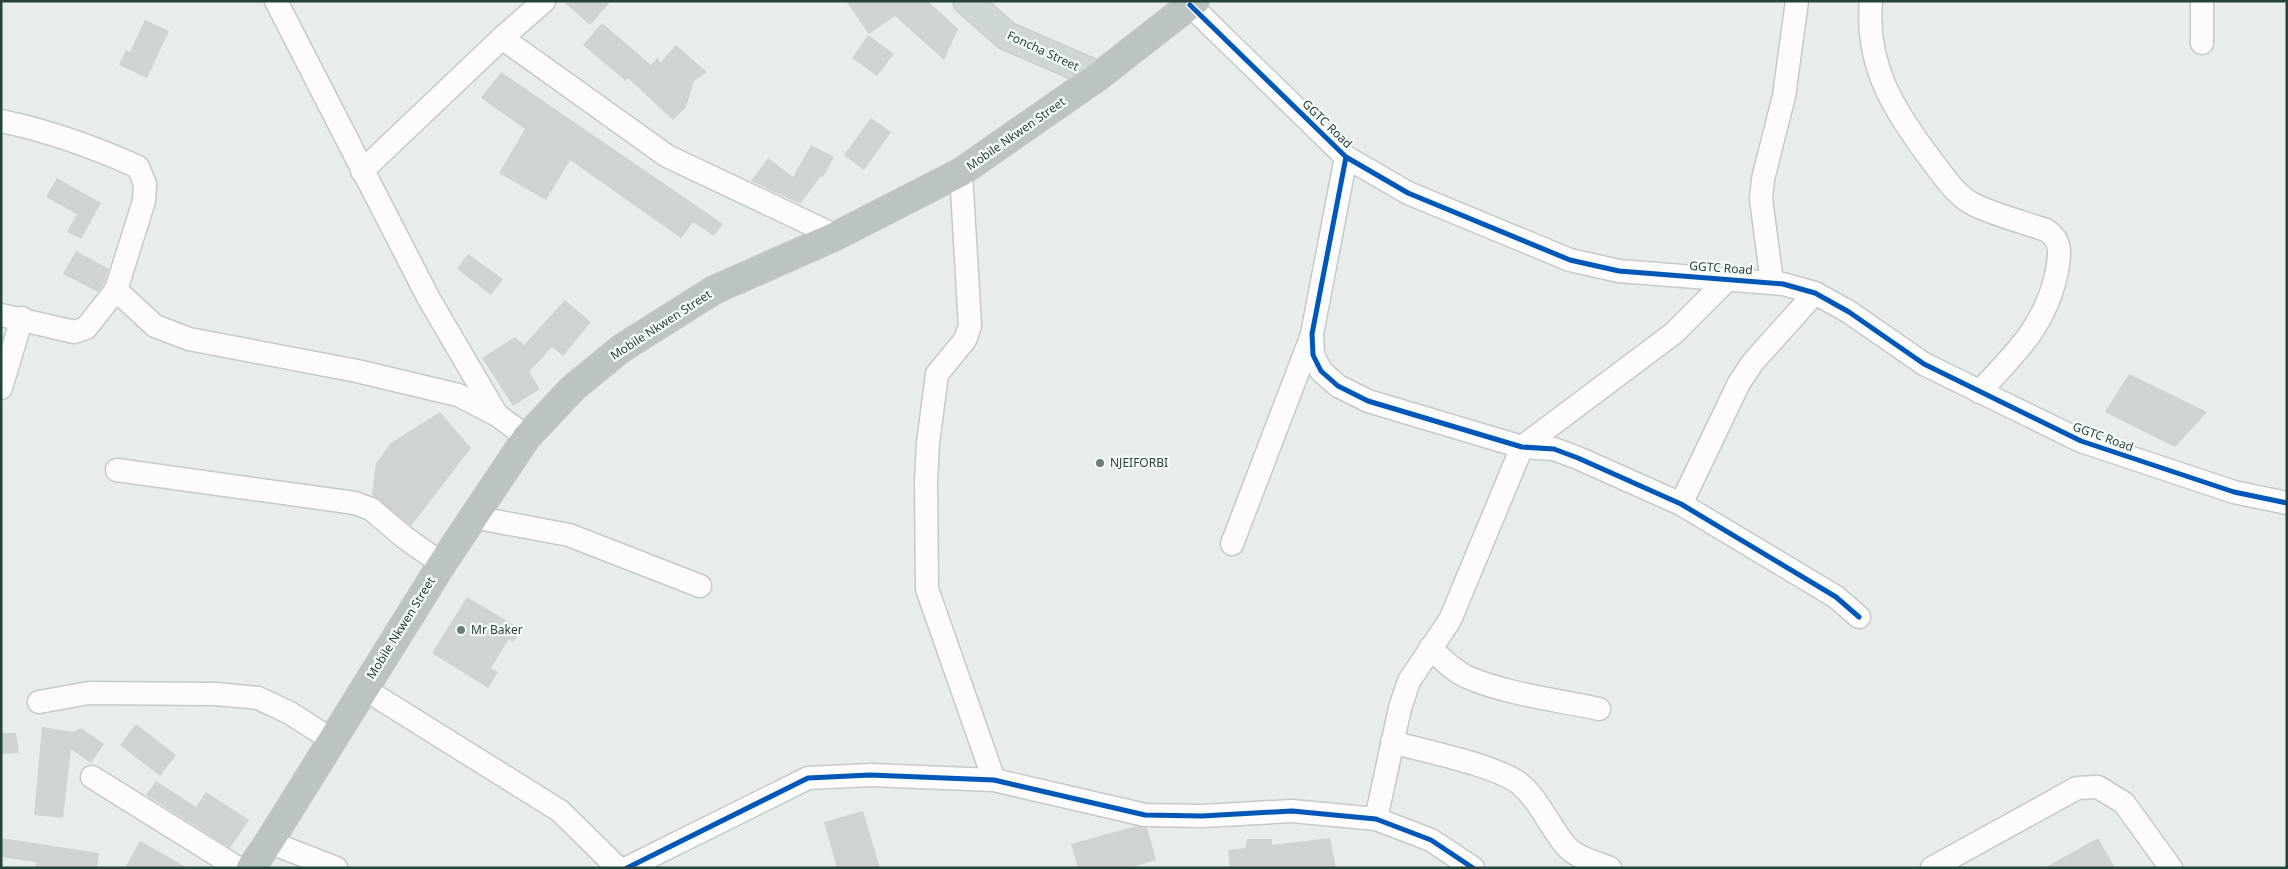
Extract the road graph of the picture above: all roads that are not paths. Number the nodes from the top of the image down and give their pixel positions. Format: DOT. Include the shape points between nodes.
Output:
graph roads {
  1 [pos="276,1"];
  2 [pos="544,1"];
  3 [pos="966,1"];
  4 [pos="1797,1"];
  5 [pos="1871,1"];
  6 [pos="2202,1"];
  7 [pos="1193,3"];
  8 [pos="502,38"];
  9 [pos="2202,43"];
  10 [pos="1100,76"];
  11 [pos="1,121"];
  12 [pos="1346,157"];
  13 [pos="362,171"];
  14 [pos="961,172"];
  15 [pos="836,236"];
  16 [pos="1728,279"];
  17 [pos="1772,282"];
  18 [pos="116,290"];
  19 [pos="1815,294"];
  20 [pos="11,317"];
  21 [pos="1312,334"];
  22 [pos="1,388"];
  23 [pos="1979,392"];
  24 [pos="497,415"];
  25 [pos="527,437"];
  26 [pos="1522,447"];
  27 [pos="117,470"];
  28 [pos="2287,503"];
  29 [pos="1681,504"];
  30 [pos="473,516"];
  31 [pos="1232,544"];
  32 [pos="442,564"];
  33 [pos="700,586"];
  34 [pos="1860,617"];
  35 [pos="1430,648"];
  36 [pos="363,688"];
  37 [pos="39,702"];
  38 [pos="1599,709"];
  39 [pos="332,740"];
  40 [pos="1392,742"];
  41 [pos="92,777"];
  42 [pos="994,780"];
  43 [pos="1376,819"];
  44 [pos="270,842"];
  45 [pos="238,868"];
  46 [pos="250,868"];
  47 [pos="336,868"];
  48 [pos="618,868"];
  49 [pos="627,868"];
  50 [pos="1473,868"];
  51 [pos="1610,868"];
  52 [pos="1932,868"];
  53 [pos="2171,868"];
  1 -- 13 [label="street"];
  2 -- 8 [label="street"];
  3 -- 10 [label="main road, Foncha Street" via="1007,36"];
  4 -- 17 [label="street" via="1784,96 1762,186"];
  5 -- 23 [label="street" via="1874,53 1888,95 1901,119 1951,186 1971,203 2046,230 2055,235 2059,244 2060,256 2052,295 2040,320 2024,344"];
  6 -- 9 [label="street"];
  7 -- 10 [label="highway, Mobile Nkwen Street"];
  7 -- 12 [label="street, GGTC Road"];
  8 -- 13 [label="street"];
  8 -- 15 [label="street" via="667,156"];
  10 -- 14 [label="highway, Mobile Nkwen Street"];
  11 -- 18 [label="street" via="96,148 138,167 145,184 144,201"];
  12 -- 16 [label="street, GGTC Road" via="1408,193 1570,260 1619,271"];
  12 -- 21 [label="street"];
  13 -- 24 [label="street"];
  14 -- 15 [label="highway, Mobile Nkwen Street"];
  14 -- 42 [label="street" via="970,326 965,340 938,374 926,481 927,589"];
  15 -- 25 [label="highway, Mobile Nkwen Street" via="714,290 622,348 573,388"];
  16 -- 17 [label="street, GGTC Road"];
  16 -- 26 [label="street" via="1674,333"];
  17 -- 19 [label="street, GGTC Road"];
  18 -- 20 [label="street" via="86,328 74,332"];
  18 -- 24 [label="street" via="155,326 189,339 357,371 458,395"];
  19 -- 23 [label="street, GGTC Road" via="1849,312 1924,364"];
  19 -- 29 [label="street" via="1753,362 1739,383"];
  20 -- 22 [label="street"];
  21 -- 26 [label="street" via="1313,355 1321,371 1338,386 1368,400"];
  21 -- 31 [label="street"];
  23 -- 28 [label="street, GGTC Road" via="2081,441 2234,492"];
  24 -- 25 [label="street"];
  25 -- 30 [label="highway, Mobile Nkwen Street"];
  26 -- 29 [label="street" via="1554,449"];
  26 -- 35 [label="street" via="1450,620"];
  27 -- 32 [label="street" via="355,503 371,509"];
  29 -- 34 [label="street" via="1836,597"];
  30 -- 32 [label="highway, Mobile Nkwen Street"];
  30 -- 33 [label="street" via="569,535"];
  32 -- 36 [label="highway, Mobile Nkwen Street"];
  35 -- 38 [label="street" via="1467,677"];
  35 -- 40 [label="street" via="1409,681"];
  36 -- 39 [label="highway, Mobile Nkwen Street"];
  36 -- 48 [label="street" via="560,811"];
  37 -- 39 [label="street" via="89,693 216,694 258,698 290,713"];
  39 -- 44 [label="highway, Mobile Nkwen Street"];
  40 -- 43 [label="street"];
  40 -- 51 [label="street" via="1498,772 1520,784 1567,847 1582,858"];
  41 -- 45 [label="street"];
  42 -- 43 [label="street" via="1145,815 1202,816 1292,811"];
  42 -- 49 [label="street" via="870,775 808,778"];
  43 -- 50 [label="street" via="1431,840"];
  44 -- 46 [label="highway, Mobile Nkwen Street"];
  44 -- 47 [label="street"];
  52 -- 53 [label="street" via="2077,788 2098,787 2124,803"];
}
